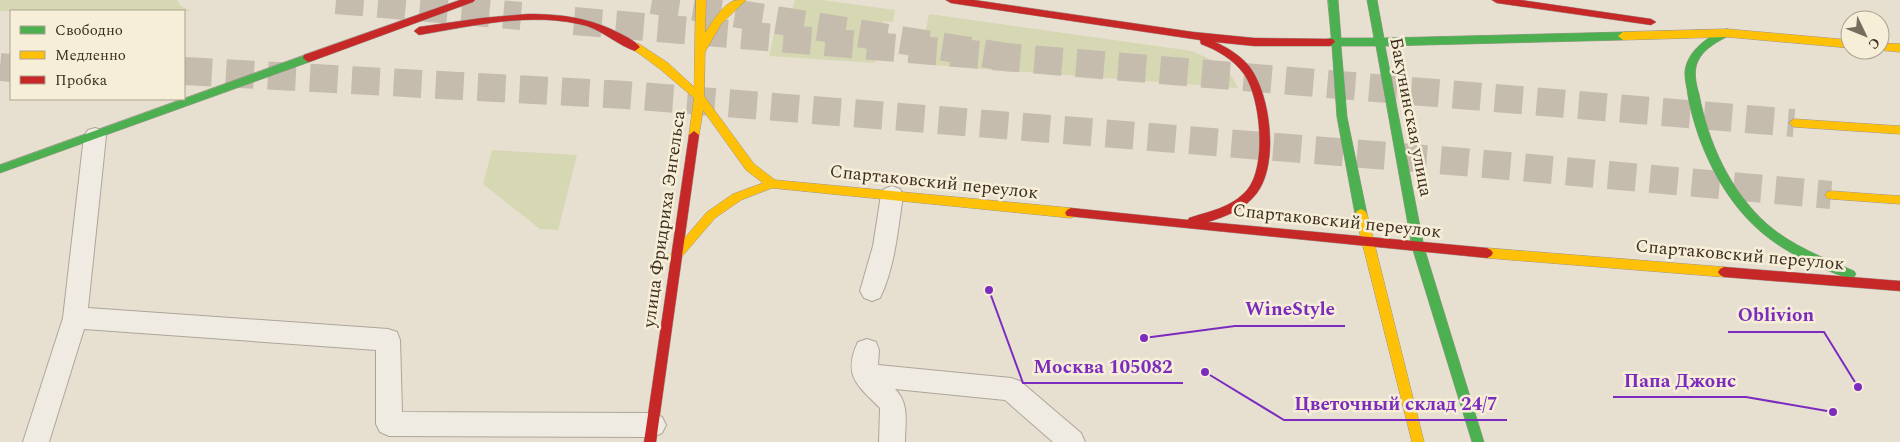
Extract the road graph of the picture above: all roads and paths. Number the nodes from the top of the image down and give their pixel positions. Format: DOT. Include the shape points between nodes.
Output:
graph roads {
  1 [pos="470,0"];
  2 [pos="702,0"];
  3 [pos="741,0"];
  4 [pos="951,0"];
  5 [pos="1333,0"];
  6 [pos="1372,0"];
  7 [pos="1497,0"];
  8 [pos="1727,33"];
  9 [pos="1193,36"];
  10 [pos="353,42"];
  11 [pos="1379,42"];
  12 [pos="1335,43"];
  13 [pos="1840,43"];
  14 [pos="700,60"];
  15 [pos="699,97"];
  16 [pos="1794,123"];
  17 [pos="1900,130"];
  18 [pos="95,136"];
  19 [pos="0,169"];
  20 [pos="772,184"];
  21 [pos="892,195"];
  22 [pos="1830,195"];
  23 [pos="1900,200"];
  24 [pos="1182,223"];
  25 [pos="1366,241"];
  26 [pos="1418,247"];
  27 [pos="675,258"];
  28 [pos="1873,284"];
  29 [pos="1900,286"];
  30 [pos="872,291"];
  31 [pos="75,318"];
  32 [pos="652,433"];
  33 [pos="36,442"];
  34 [pos="892,442"];
  35 [pos="1072,442"];
  36 [pos="1418,442"];
  37 [pos="1478,442"];
  1 -- 10 [label="main road"];
  2 -- 14 [label="main road, улица Фридриха Энгельса"];
  3 -- 14 [label="main road" via="716,22 705,40"];
  4 -- 9 [label="main road"];
  5 -- 12 [label="main road"];
  6 -- 11 [label="main road, Бакунинская улица"];
  7 -- 8 [label="main road"];
  8 -- 11 [label="main road"];
  8 -- 13 [label="main road"];
  8 -- 28 [label="main road" via="1700,47 1690,66 1692,93 1710,149 1736,196 1763,227 1793,248"];
  9 -- 12 [label="main road" via="1254,42"];
  9 -- 24 [label="main road" via="1218,46 1250,75 1261,106 1263,170 1253,191 1240,203 1216,214"];
  10 -- 15 [label="main road" via="468,23 547,17 581,22 621,38 664,66"];
  10 -- 18 [label="main road"];
  11 -- 12 [label="main road"];
  11 -- 26 [label="main road, Бакунинская улица"];
  12 -- 25 [label="main road" via="1342,117"];
  14 -- 15 [label="main road, улица Фридриха Энгельса"];
  15 -- 20 [label="main road" via="750,167"];
  15 -- 27 [label="main road, улица Фридриха Энгельса"];
  16 -- 17 [label="main road"];
  18 -- 19 [label="main road"];
  18 -- 31 [label="lane"];
  20 -- 21 [label="main road, Спартаковский переулок"];
  20 -- 27 [label="main road, Спартаковский переулок" via="736,197 711,215"];
  21 -- 24 [label="main road, Спартаковский переулок"];
  21 -- 30 [label="lane" via="884,246"];
  22 -- 23 [label="main road"];
  24 -- 25 [label="main road, Спартаковский переулок"];
  25 -- 26 [label="main road, Спартаковский переулок"];
  25 -- 36 [label="main road"];
  26 -- 28 [label="main road, Спартаковский переулок"];
  26 -- 37 [label="main road, Бакунинская улица"];
  27 -- 32 [label="main road, улица Фридриха Энгельса"];
  28 -- 29 [label="main road, Спартаковский переулок"];
  31 -- 32 [label="lane" via="388,340 388,424"];
  31 -- 33 [label="lane"];
  34 -- 35 [label="lane" via="893,404 866,362 1011,389"];
}
